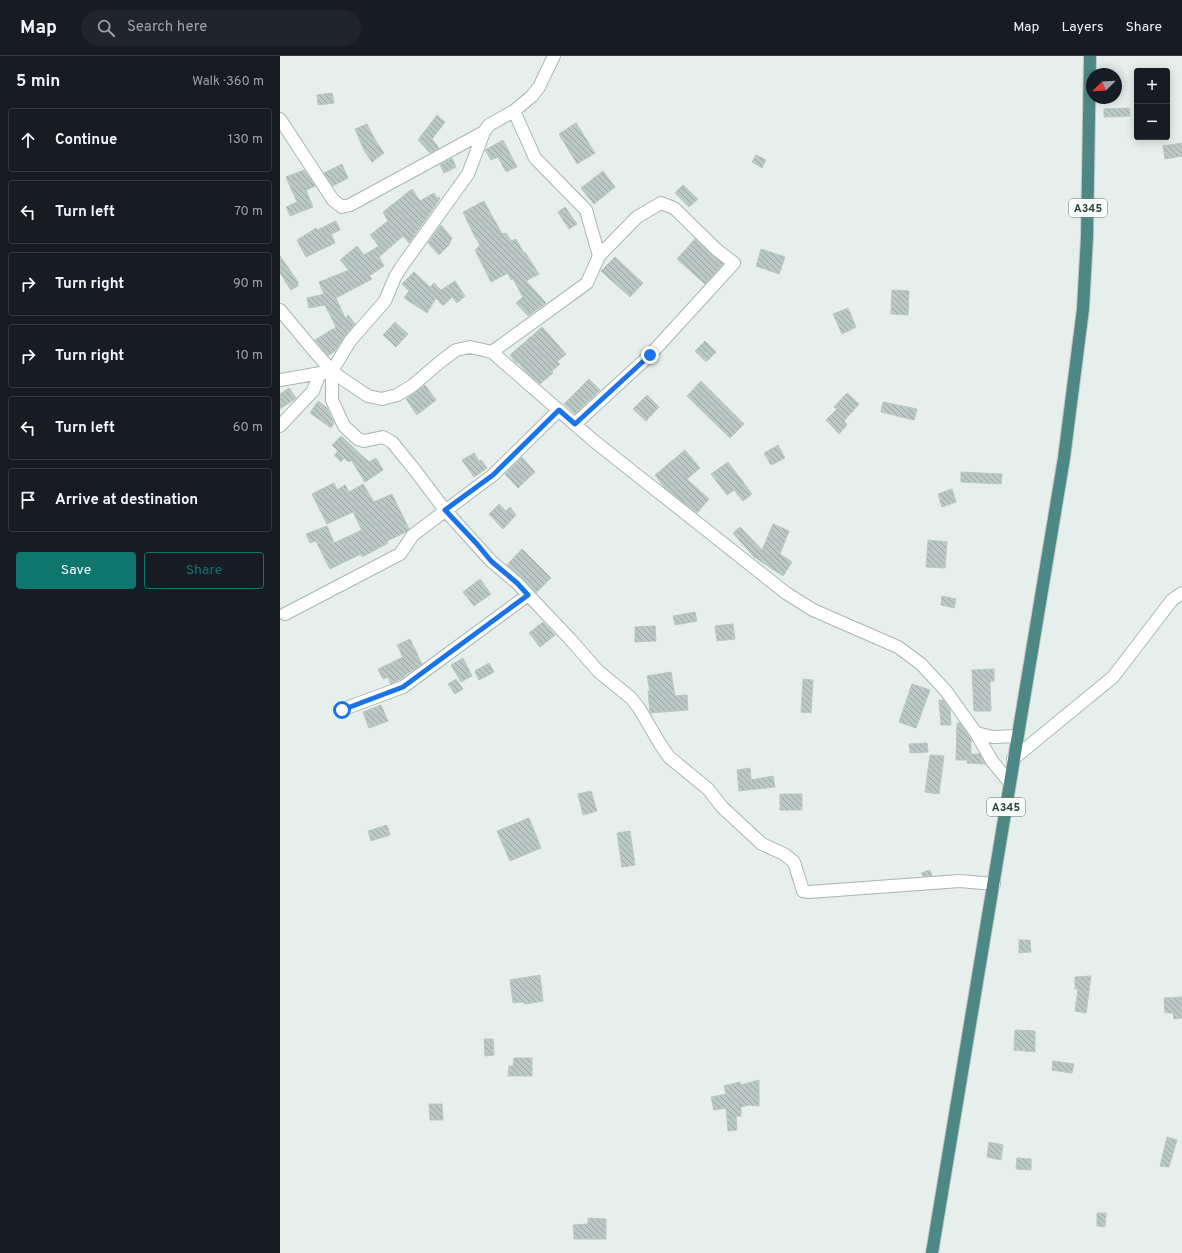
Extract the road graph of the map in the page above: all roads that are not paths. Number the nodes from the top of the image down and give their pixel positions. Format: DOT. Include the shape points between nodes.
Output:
graph roads {
  1 [pos="554,56"];
  2 [pos="1090,56"];
  3 [pos="514,111"];
  4 [pos="280,119"];
  5 [pos="484,132"];
  6 [pos="599,256"];
  7 [pos="280,310"];
  8 [pos="492,352"];
  9 [pos="332,370"];
  10 [pos="320,373"];
  11 [pos="280,380"];
  12 [pos="559,410"];
  13 [pos="575,424"];
  14 [pos="280,426"];
  15 [pos="445,510"];
  16 [pos="1182,593"];
  17 [pos="528,595"];
  18 [pos="285,614"];
  19 [pos="342,710"];
  20 [pos="976,733"];
  21 [pos="1017,736"];
  22 [pos="1013,759"];
  23 [pos="1010,783"];
  24 [pos="994,884"];
  25 [pos="932,1253"];
  1 -- 3 [label="street" via="532,96"];
  2 -- 21 [label="highway, A345" via="1087,237 1083,309 1064,458"];
  3 -- 5 [label="street" via="489,125"];
  3 -- 6 [label="street" via="536,158 586,210"];
  4 -- 5 [label="street" via="333,200 342,207"];
  5 -- 9 [label="street" via="468,174 402,266 385,301 350,341"];
  6 -- 8 [label="street" via="587,283"];
  6 -- 13 [label="street" via="637,217 661,203 674,208 734,263 650,355"];
  7 -- 9 [label="street"];
  8 -- 9 [label="street" via="470,347 456,350 412,386 397,395 382,398 368,396"];
  8 -- 12 [label="street"];
  9 -- 10 [label="street"];
  9 -- 15 [label="street" via="332,400 344,426 358,439 383,436 392,442"];
  10 -- 11 [label="street"];
  10 -- 14 [label="street" via="313,391"];
  12 -- 13 [label="street"];
  12 -- 15 [label="street" via="493,475"];
  13 -- 20 [label="street" via="786,593 813,610 898,648 921,664 946,691"];
  15 -- 17 [label="street" via="491,561"];
  15 -- 18 [label="street" via="413,535 400,554"];
  16 -- 22 [label="street" via="1172,600 1113,677"];
  17 -- 19 [label="street" via="403,687"];
  17 -- 24 [label="street" via="598,671 631,698 669,756 708,789 722,808 762,844 784,854 794,862 803,892 960,881"];
  20 -- 21 [label="street" via="993,737"];
  20 -- 23 [label="street" via="992,761"];
  21 -- 22 [label="highway, A345"];
  22 -- 23 [label="highway, A345"];
  23 -- 24 [label="highway, A345"];
  24 -- 25 [label="highway, A345"];
}
